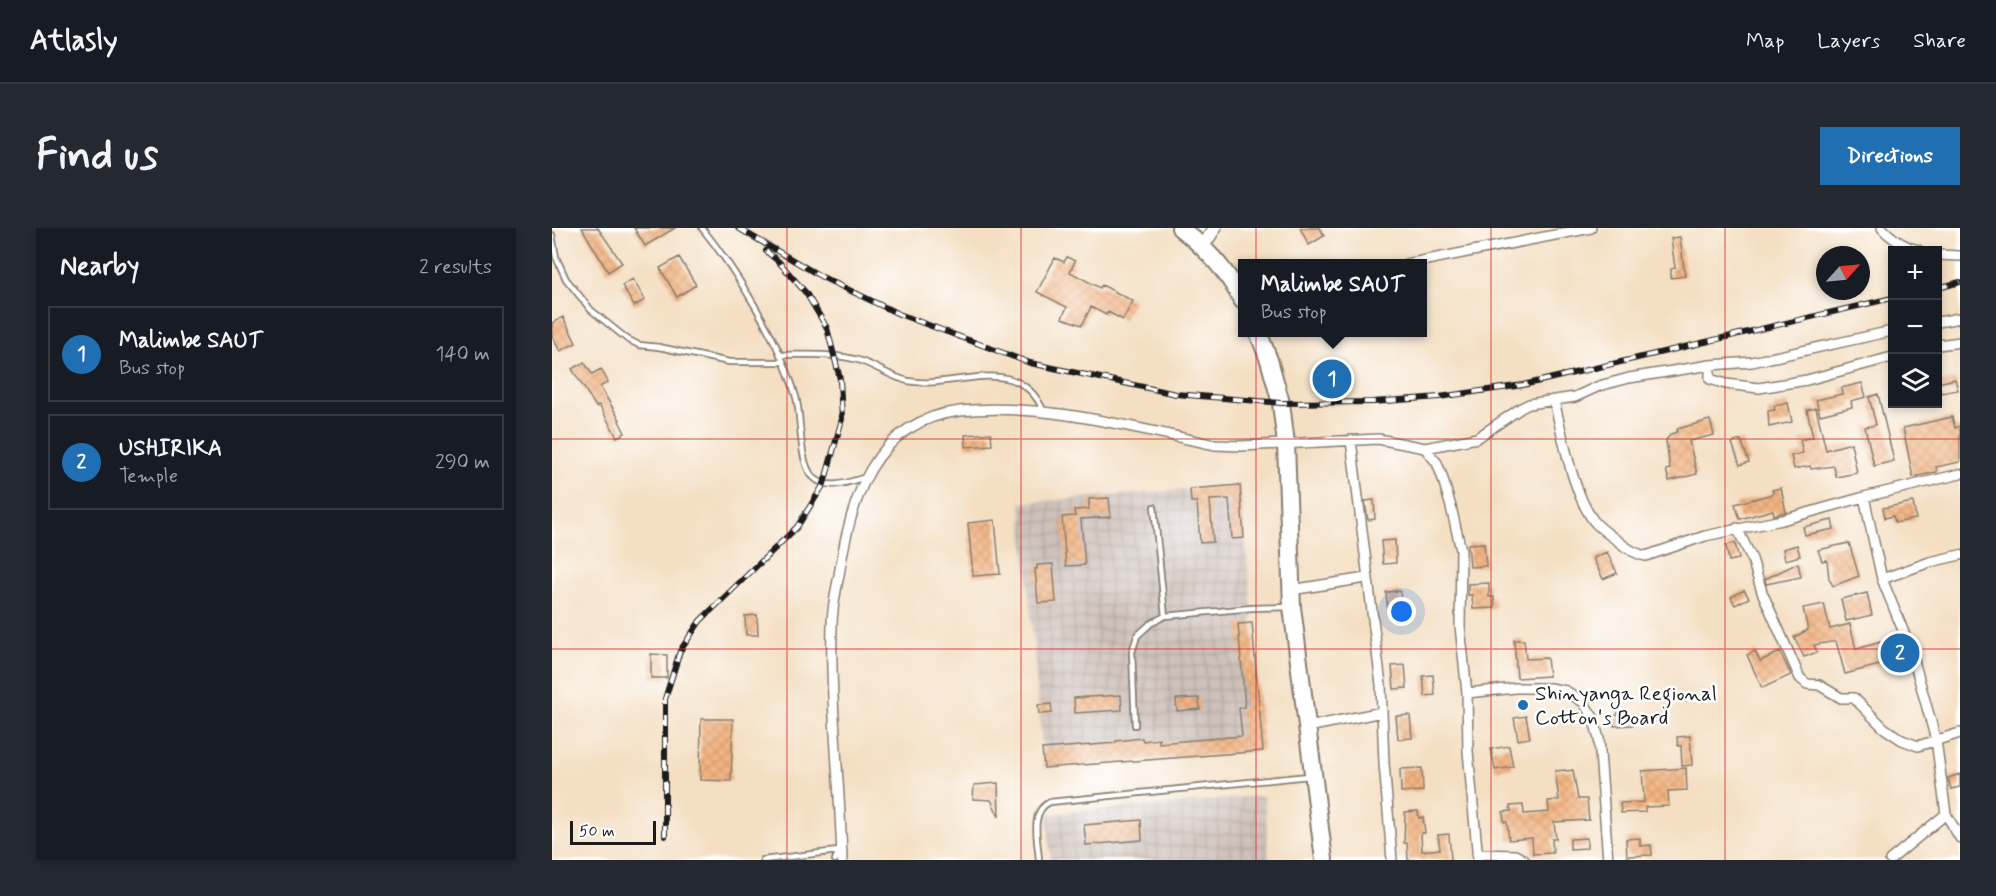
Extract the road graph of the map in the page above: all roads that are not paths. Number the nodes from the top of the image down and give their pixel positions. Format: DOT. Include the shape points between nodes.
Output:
graph roads {
  1 [pos="702,228"];
  2 [pos="1180,228"];
  3 [pos="1215,228"];
  4 [pos="1591,228"];
  5 [pos="1882,228"];
  6 [pos="552,235"];
  7 [pos="1203,246"];
  8 [pos="1907,246"];
  9 [pos="1942,255"];
  10 [pos="1960,256"];
  11 [pos="1427,260"];
  12 [pos="1238,292"];
  13 [pos="1960,318"];
  14 [pos="1942,321"];
  15 [pos="1888,332"];
  16 [pos="1260,337"];
  17 [pos="1960,342"];
  18 [pos="1942,344"];
  19 [pos="780,355"];
  20 [pos="1888,358"];
  21 [pos="783,362"];
  22 [pos="1710,365"];
  23 [pos="1554,401"];
  24 [pos="1044,412"];
  25 [pos="1351,440"];
  26 [pos="1286,444"];
  27 [pos="1425,448"];
  28 [pos="1960,474"];
  29 [pos="866,477"];
  30 [pos="1864,497"];
  31 [pos="1154,507"];
  32 [pos="1737,528"];
  33 [pos="1960,555"];
  34 [pos="1366,578"];
  35 [pos="1881,579"];
  36 [pos="1291,590"];
  37 [pos="1292,607"];
  38 [pos="1165,616"];
  39 [pos="1467,693"];
  40 [pos="1382,712"];
  41 [pos="1135,724"];
  42 [pos="1308,727"];
  43 [pos="1960,734"];
  44 [pos="1936,740"];
  45 [pos="1314,776"];
  46 [pos="1946,814"];
  47 [pos="1960,838"];
  48 [pos="841,852"];
  49 [pos="1478,857"];
  50 [pos="763,860"];
  51 [pos="835,860"];
  52 [pos="1040,860"];
  53 [pos="1324,860"];
  54 [pos="1392,860"];
  55 [pos="1524,860"];
  56 [pos="1608,860"];
  57 [pos="1890,860"];
  1 -- 19 [label="lane" via="748,296"];
  2 -- 7 [label="highway"];
  3 -- 7 [label="street"];
  4 -- 11 [label="street"];
  5 -- 8 [label="street"];
  6 -- 21 [label="lane" via="566,279 591,310 627,339 639,345 729,362"];
  7 -- 12 [label="highway"];
  9 -- 10 [label="street"];
  13 -- 14 [label="street"];
  15 -- 22 [label="street" via="1752,362"];
  16 -- 26 [label="highway" via="1281,403"];
  17 -- 18 [label="street"];
  19 -- 21 [label="lane"];
  19 -- 24 [label="lane" via="856,360 923,383 1002,376 1033,392"];
  20 -- 22 [label="street" via="1759,388 1710,379"];
  21 -- 29 [label="lane" via="796,398 809,472 824,484"];
  22 -- 23 [label="street" via="1629,378"];
  23 -- 27 [label="street" via="1529,404 1477,438"];
  23 -- 32 [label="street" via="1583,501 1594,521 1624,546 1646,556"];
  24 -- 26 [label="street" via="1215,445"];
  24 -- 29 [label="street" via="958,411 933,417 893,440"];
  25 -- 26 [label="street"];
  25 -- 27 [label="street" via="1378,439"];
  25 -- 34 [label="street"];
  26 -- 36 [label="highway"];
  27 -- 39 [label="street" via="1442,476 1461,550 1460,626"];
  28 -- 30 [label="street"];
  29 -- 48 [label="street" via="846,534 832,623"];
  30 -- 32 [label="street"];
  30 -- 35 [label="street"];
  31 -- 38 [label="lane"];
  32 -- 44 [label="street" via="1800,678 1841,698 1854,699 1902,740 1918,746"];
  33 -- 35 [label="street"];
  34 -- 36 [label="street"];
  34 -- 40 [label="street"];
  35 -- 44 [label="street" via="1911,650"];
  36 -- 37 [label="highway"];
  37 -- 38 [label="lane"];
  37 -- 42 [label="highway"];
  38 -- 41 [label="lane" via="1144,628 1133,644"];
  39 -- 49 [label="street"];
  39 -- 56 [label="street" via="1551,688 1566,691 1583,702 1593,717 1599,739"];
  40 -- 42 [label="street"];
  40 -- 54 [label="street"];
  42 -- 45 [label="highway"];
  43 -- 44 [label="street"];
  44 -- 46 [label="street"];
  45 -- 52 [label="lane" via="1050,802 1044,804 1037,819"];
  45 -- 53 [label="highway"];
  46 -- 47 [label="street"];
  46 -- 57 [label="street"];
  48 -- 50 [label="lane"];
  48 -- 51 [label="lane"];
  49 -- 55 [label="street" via="1515,855"];
}
